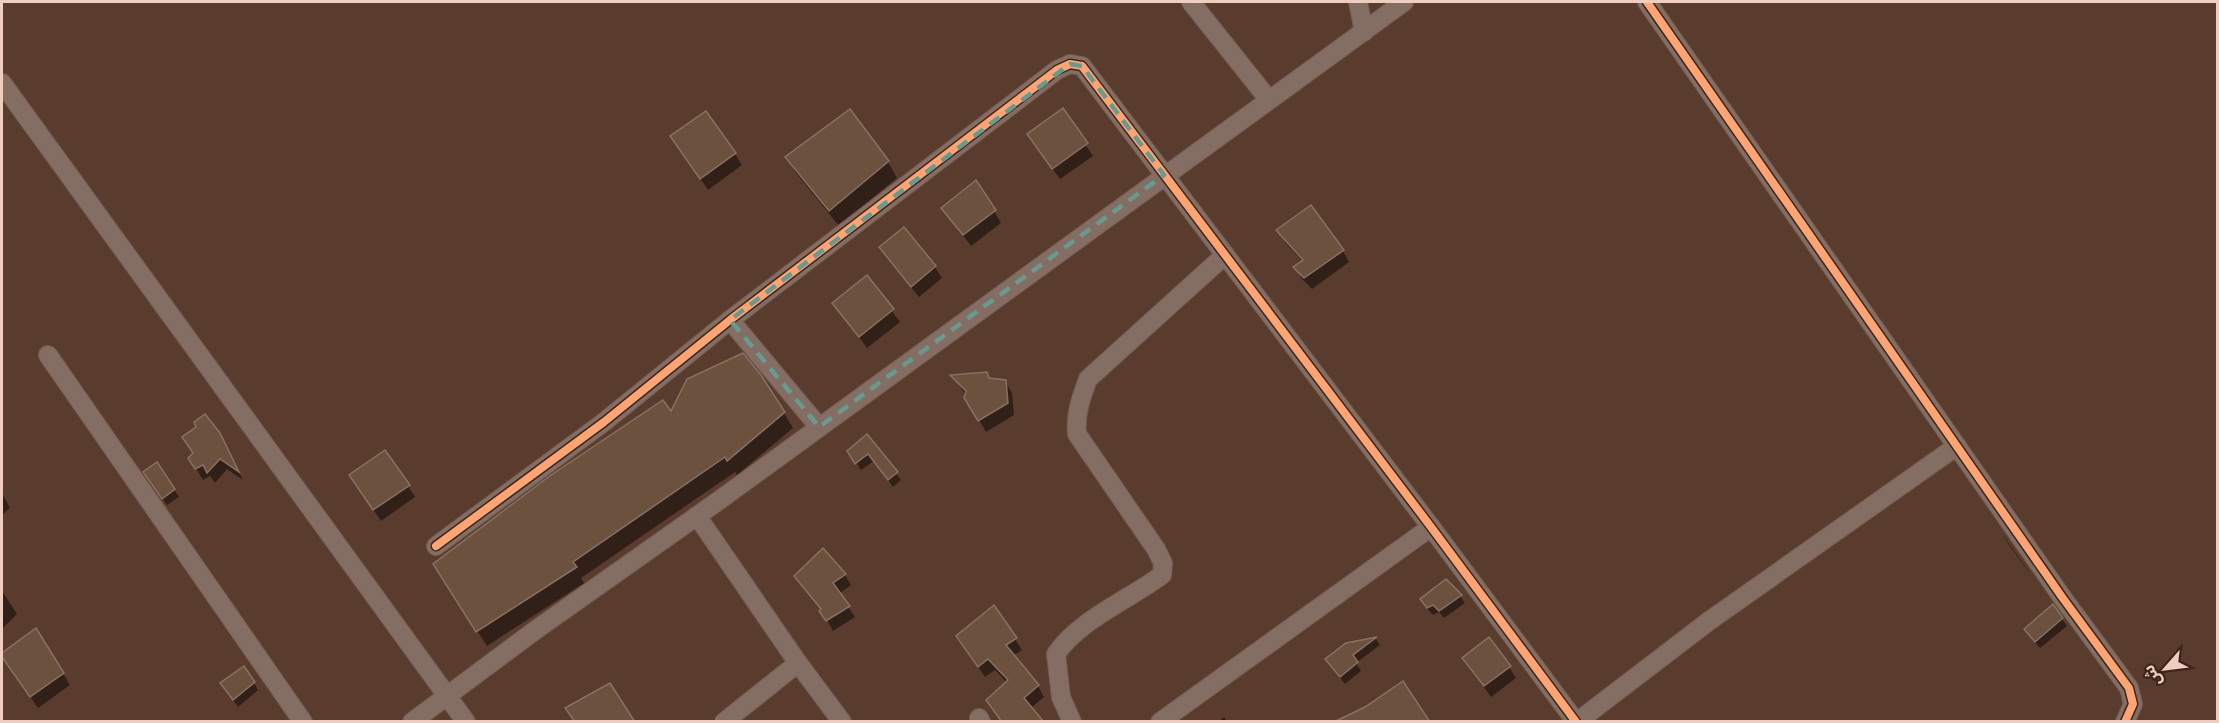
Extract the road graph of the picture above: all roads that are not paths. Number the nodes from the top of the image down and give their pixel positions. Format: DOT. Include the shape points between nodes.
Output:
graph roads {
  1 [pos="1191,2"];
  2 [pos="1358,2"];
  3 [pos="1404,2"];
  4 [pos="1647,2"];
  5 [pos="1364,32"];
  6 [pos="2,84"];
  7 [pos="1269,100"];
  8 [pos="1164,175"];
  9 [pos="1225,255"];
  10 [pos="730,320"];
  11 [pos="48,355"];
  12 [pos="819,427"];
  13 [pos="1957,446"];
  14 [pos="697,516"];
  15 [pos="1431,526"];
  16 [pos="436,546"];
  17 [pos="798,663"];
  18 [pos="447,695"];
  19 [pos="303,722"];
  20 [pos="412,722"];
  21 [pos="466,722"];
  22 [pos="724,722"];
  23 [pos="842,722"];
  24 [pos="1072,722"];
  25 [pos="1161,722"];
  26 [pos="1576,722"];
  27 [pos="2125,722"];
  1 -- 7 [label="street"];
  2 -- 5 [label="street"];
  3 -- 5 [label="street"];
  4 -- 13 [label="street"];
  5 -- 7 [label="street"];
  6 -- 18 [label="street"];
  7 -- 8 [label="street"];
  8 -- 9 [label="street"];
  8 -- 10 [label="street" via="1082,66 1070,64 1057,70"];
  8 -- 12 [label="street"];
  9 -- 15 [label="street"];
  9 -- 24 [label="street" via="1088,379 1080,399 1077,434 1163,563 1162,575 1081,629 1056,654 1061,697"];
  10 -- 12 [label="street"];
  10 -- 16 [label="street" via="578,443"];
  11 -- 19 [label="street"];
  12 -- 14 [label="street"];
  13 -- 26 [label="street" via="1709,621"];
  13 -- 27 [label="street" via="2129,688 2133,704"];
  14 -- 17 [label="street"];
  14 -- 18 [label="street"];
  15 -- 25 [label="street"];
  15 -- 26 [label="street"];
  17 -- 22 [label="street"];
  17 -- 23 [label="street"];
  18 -- 20 [label="street"];
  18 -- 21 [label="street"];
}
